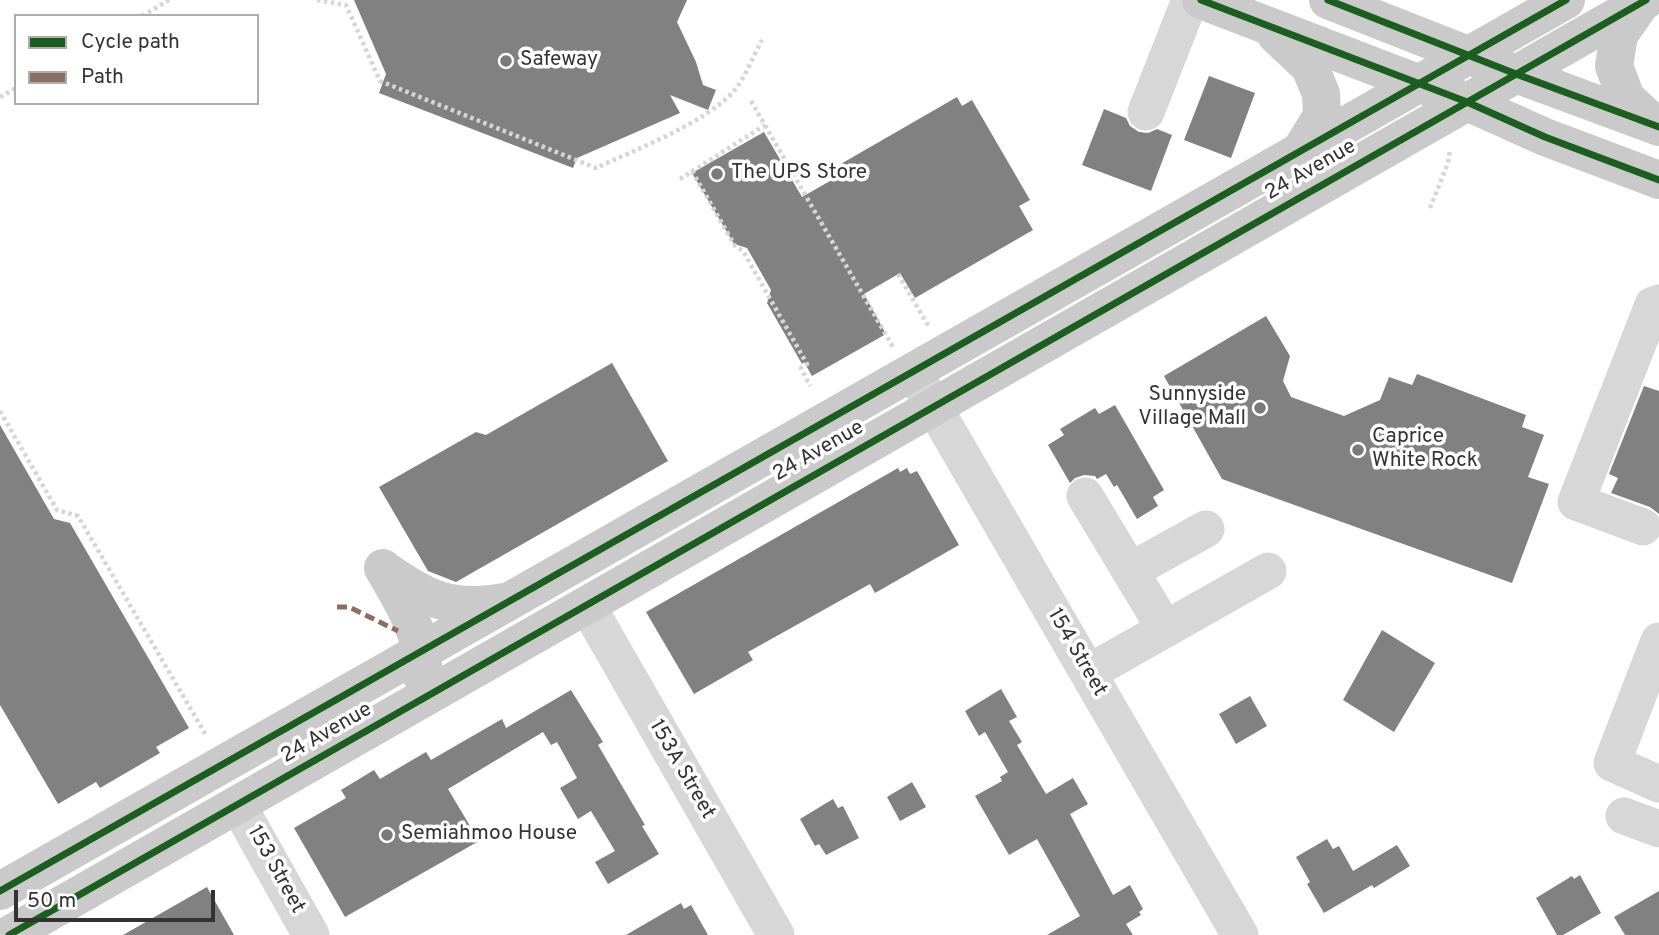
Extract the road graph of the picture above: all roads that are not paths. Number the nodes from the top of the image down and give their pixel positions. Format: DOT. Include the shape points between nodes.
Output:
graph roads {
  1 [pos="1190,0"];
  2 [pos="1201,0"];
  3 [pos="1328,0"];
  4 [pos="1566,0"];
  5 [pos="1644,1"];
  6 [pos="1264,24"];
  7 [pos="1469,55"];
  8 [pos="1516,74"];
  9 [pos="1419,83"];
  10 [pos="1467,102"];
  11 [pos="1146,112"];
  12 [pos="1658,127"];
  13 [pos="1301,150"];
  14 [pos="1659,180"];
  15 [pos="1659,303"];
  16 [pos="905,363"];
  17 [pos="934,407"];
  18 [pos="1085,496"];
  19 [pos="1643,527"];
  20 [pos="1206,529"];
  21 [pos="1130,571"];
  22 [pos="1268,571"];
  23 [pos="507,602"];
  24 [pos="587,605"];
  25 [pos="1165,629"];
  26 [pos="1659,641"];
  27 [pos="422,651"];
  28 [pos="1088,673"];
  29 [pos="331,752"];
  30 [pos="1659,784"];
  31 [pos="238,805"];
  32 [pos="1625,816"];
  33 [pos="1659,829"];
  34 [pos="0,891"];
  35 [pos="9,935"];
  36 [pos="311,935"];
  37 [pos="776,935"];
  38 [pos="1240,935"];
  1 -- 11 [label="street"];
  2 -- 6 [label="main road"];
  3 -- 7 [label="main road"];
  4 -- 7 [label="main road, 24 Avenue"];
  5 -- 8 [label="main road, 24 Avenue"];
  5 -- 12 [label="main road" via="1619,35 1614,66 1626,99"];
  6 -- 9 [label="main road"];
  6 -- 13 [label="main road" via="1310,67 1321,94 1322,116"];
  7 -- 8 [label="main road"];
  7 -- 9 [label="main road, 24 Avenue"];
  8 -- 10 [label="main road, 24 Avenue"];
  8 -- 12 [label="main road"];
  9 -- 10 [label="main road"];
  9 -- 13 [label="main road, 24 Avenue"];
  10 -- 14 [label="main road"];
  10 -- 17 [label="main road, 24 Avenue"];
  13 -- 16 [label="main road, 24 Avenue"];
  15 -- 19 [label="street" via="1653,305 1576,502"];
  16 -- 17 [label="street, 154 Street"];
  16 -- 23 [label="main road, 24 Avenue"];
  17 -- 24 [label="main road, 24 Avenue"];
  17 -- 28 [label="street, 154 Street"];
  18 -- 21 [label="street"];
  20 -- 21 [label="street"];
  21 -- 25 [label="street"];
  22 -- 25 [label="street"];
  23 -- 27 [label="main road, 24 Avenue"];
  23 -- 27 [label="main road" via="475,607 440,601 383,568 414,622"];
  24 -- 29 [label="main road, 24 Avenue"];
  24 -- 37 [label="street, 153A Street"];
  25 -- 28 [label="street"];
  26 -- 30 [label="street" via="1612,763"];
  27 -- 29 [label="main road" via="424,673 397,690"];
  27 -- 34 [label="main road, 24 Avenue"];
  28 -- 38 [label="street, 154 Street"];
  29 -- 31 [label="main road, 24 Avenue"];
  31 -- 35 [label="main road, 24 Avenue"];
  31 -- 36 [label="street, 153 Street"];
  32 -- 33 [label="street"];
}
